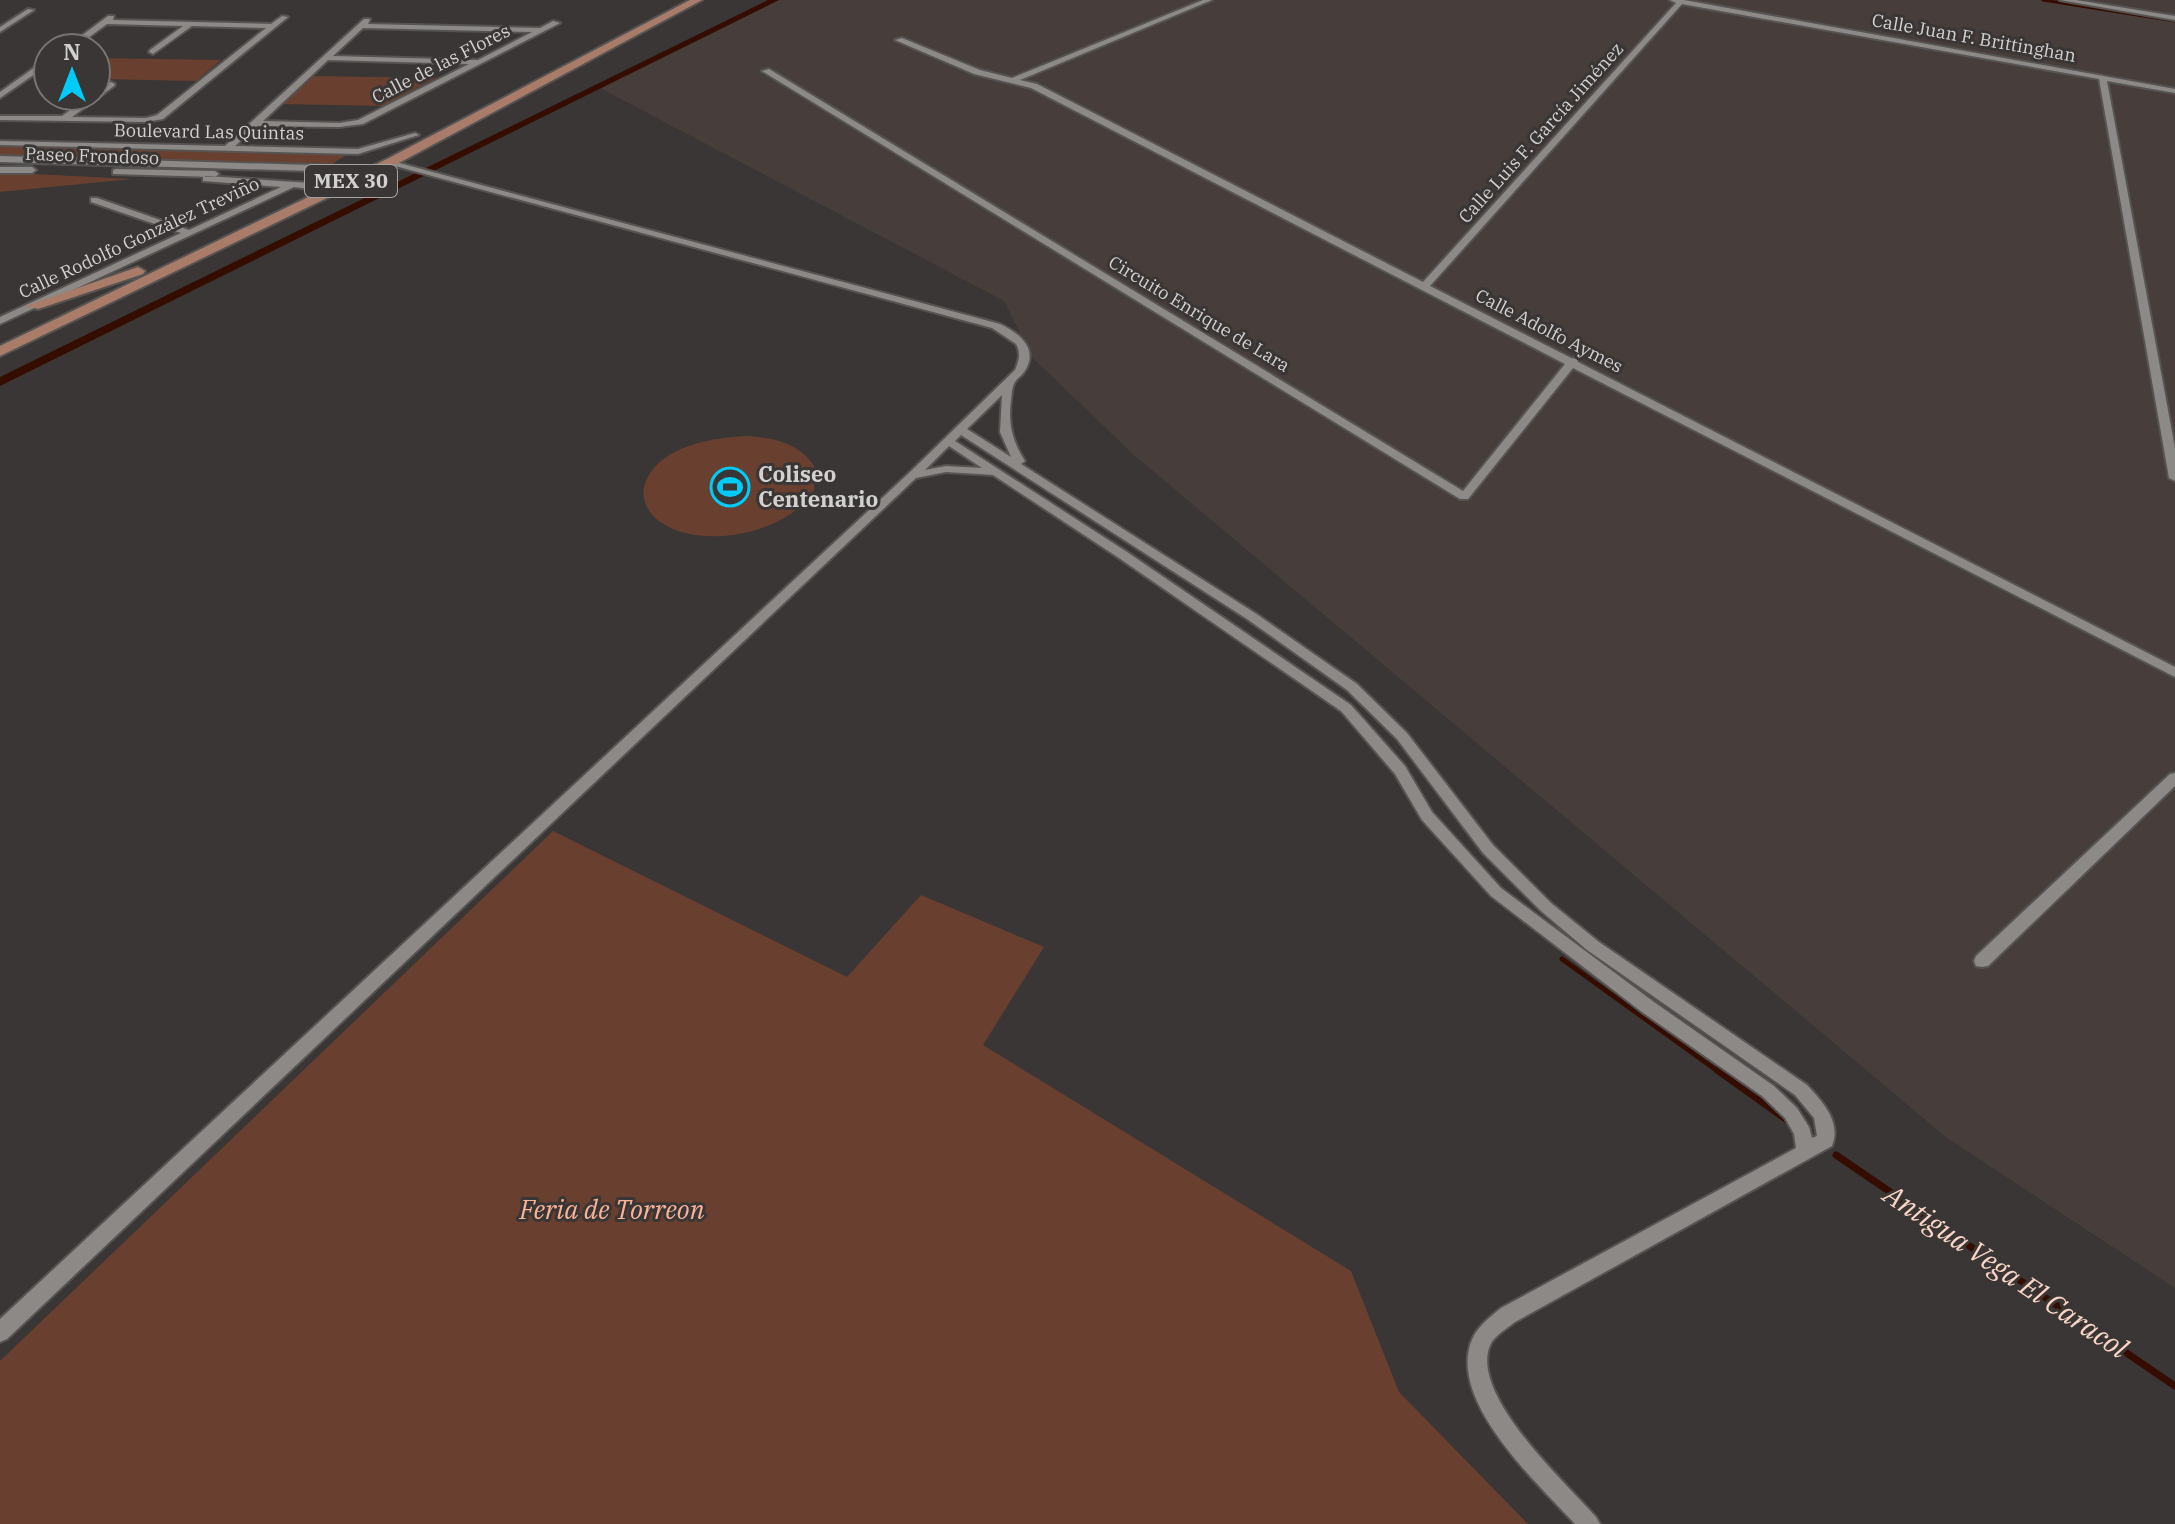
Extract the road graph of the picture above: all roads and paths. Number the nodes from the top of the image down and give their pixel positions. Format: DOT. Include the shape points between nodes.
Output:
graph roads {
  1 [pos="673,0"];
  2 [pos="697,0"];
  3 [pos="1209,0"];
  4 [pos="2063,0"];
  5 [pos="1677,1"];
  6 [pos="30,10"];
  7 [pos="117,14"];
  8 [pos="284,17"];
  9 [pos="2175,18"];
  10 [pos="0,21"];
  11 [pos="13,21"];
  12 [pos="106,22"];
  13 [pos="556,23"];
  14 [pos="190,24"];
  15 [pos="274,26"];
  16 [pos="0,30"];
  17 [pos="541,30"];
  18 [pos="92,32"];
  19 [pos="899,40"];
  20 [pos="153,52"];
  21 [pos="326,58"];
  22 [pos="480,62"];
  23 [pos="766,71"];
  24 [pos="32,73"];
  25 [pos="2102,77"];
  26 [pos="1014,80"];
  27 [pos="2175,91"];
  28 [pos="0,96"];
  29 [pos="74,112"];
  30 [pos="0,118"];
  31 [pos="64,119"];
  32 [pos="253,123"];
  33 [pos="415,135"];
  34 [pos="0,143"];
  35 [pos="70,145"];
  36 [pos="229,149"];
  37 [pos="358,152"];
  38 [pos="0,159"];
  39 [pos="48,161"];
  40 [pos="391,162"];
  41 [pos="0,170"];
  42 [pos="183,170"];
  43 [pos="328,173"];
  44 [pos="250,174"];
  45 [pos="277,175"];
  46 [pos="242,182"];
  47 [pos="269,184"];
  48 [pos="292,185"];
  49 [pos="310,186"];
  50 [pos="94,200"];
  51 [pos="187,232"];
  52 [pos="138,271"];
  53 [pos="1425,286"];
  54 [pos="33,306"];
  55 [pos="0,310"];
  56 [pos="0,321"];
  57 [pos="0,336"];
  58 [pos="0,352"];
  59 [pos="1573,361"];
  60 [pos="1009,381"];
  61 [pos="959,429"];
  62 [pos="948,441"];
  63 [pos="1024,468"];
  64 [pos="996,473"];
  65 [pos="913,475"];
  66 [pos="2175,478"];
  67 [pos="1251,616"];
  68 [pos="1229,626"];
  69 [pos="2175,673"];
  70 [pos="2175,778"];
  71 [pos="1982,961"];
  72 [pos="1805,1151"];
  73 [pos="0,1332"];
  74 [pos="1589,1524"];
  1 -- 33 [label="main road, MEX 30"];
  2 -- 40 [label="main road, MEX 30"];
  3 -- 26 [label="street"];
  4 -- 9 [label="street"];
  5 -- 25 [label="street, Calle Juan F. Brittinghan"];
  5 -- 53 [label="street, Calle Luis F. García Jiménez"];
  6 -- 11 [label="street"];
  7 -- 12 [label="street"];
  8 -- 15 [label="street"];
  10 -- 11 [label="street"];
  11 -- 16 [label="street"];
  12 -- 14 [label="street"];
  12 -- 18 [label="street"];
  13 -- 17 [label="street, Calle de las Flores"];
  14 -- 15 [label="street"];
  14 -- 20 [label="street"];
  15 -- 31 [label="street" via="166,114 146,120"];
  17 -- 21 [label="street" via="364,24"];
  17 -- 22 [label="street, Calle de las Flores"];
  19 -- 26 [label="street, Calle Adolfo Aymes" via="977,72"];
  21 -- 22 [label="street"];
  21 -- 32 [label="street"];
  22 -- 32 [label="street, Calle de las Flores" via="370,118 339,125"];
  23 -- 59 [label="street, Circuito Enrique de Lara" via="1464,497"];
  24 -- 28 [label="street"];
  25 -- 27 [label="street, Calle Juan F. Brittinghan"];
  25 -- 66 [label="street"];
  26 -- 53 [label="street, Calle Adolfo Aymes"];
  29 -- 31 [label="street"];
  30 -- 31 [label="street"];
  32 -- 36 [label="street"];
  33 -- 37 [label="street, Boulevard Las Quintas"];
  33 -- 43 [label="main road, MEX 30"];
  34 -- 35 [label="street, Boulevard Las Quintas"];
  35 -- 36 [label="street, Boulevard Las Quintas"];
  35 -- 39 [label="street"];
  36 -- 37 [label="street, Boulevard Las Quintas"];
  36 -- 42 [label="street"];
  37 -- 43 [label="street"];
  38 -- 39 [label="street, Boulevard Las Quintas"];
  39 -- 42 [label="street, Boulevard Las Quintas"];
  40 -- 58 [label="main road, MEX 30"];
  40 -- 60 [label="street" via="996,326 1023,345 1026,358"];
  41 -- 42 [label="street, Paseo Frondoso"];
  42 -- 43 [label="street, Boulevard Las Quintas"];
  42 -- 44 [label="street, Paseo Frondoso"];
  42 -- 46 [label="street, Paseo Frondoso"];
  43 -- 45 [label="street, Paseo Frondoso"];
  43 -- 49 [label="main road, MEX 30"];
  44 -- 45 [label="street, Paseo Frondoso"];
  44 -- 46 [label="street"];
  45 -- 47 [label="street"];
  46 -- 47 [label="street, Paseo Frondoso"];
  47 -- 48 [label="street, Paseo Frondoso"];
  48 -- 49 [label="street, Paseo Frondoso"];
  48 -- 51 [label="street, Calle Rodolfo González Treviño"];
  49 -- 52 [label="main road, MEX 30"];
  50 -- 51 [label="street"];
  51 -- 54 [label="street, Calle Rodolfo González Treviño"];
  52 -- 54 [label="main road"];
  52 -- 57 [label="main road, MEX 30"];
  53 -- 59 [label="street, Calle Adolfo Aymes"];
  54 -- 55 [label="street"];
  54 -- 56 [label="street, Calle Rodolfo González Treviño"];
  59 -- 69 [label="street, Calle Adolfo Aymes"];
  60 -- 61 [label="street"];
  60 -- 63 [label="street" via="1003,431"];
  61 -- 62 [label="street"];
  61 -- 63 [label="street"];
  62 -- 64 [label="street"];
  62 -- 65 [label="street"];
  63 -- 67 [label="street"];
  64 -- 65 [label="street" via="946,469"];
  64 -- 68 [label="street"];
  65 -- 73 [label="street"];
  67 -- 68 [label="street"];
  67 -- 72 [label="street" via="1379,711 1488,849 1546,907 1593,946 1801,1090 1823,1115 1827,1130 1826,1140"];
  68 -- 72 [label="street" via="1346,708 1400,770 1427,816 1496,892 1768,1091 1791,1113 1803,1133"];
  70 -- 71 [label="street"];
  72 -- 74 [label="street" via="1508,1315 1479,1347 1476,1368 1482,1394 1495,1416"];
}
